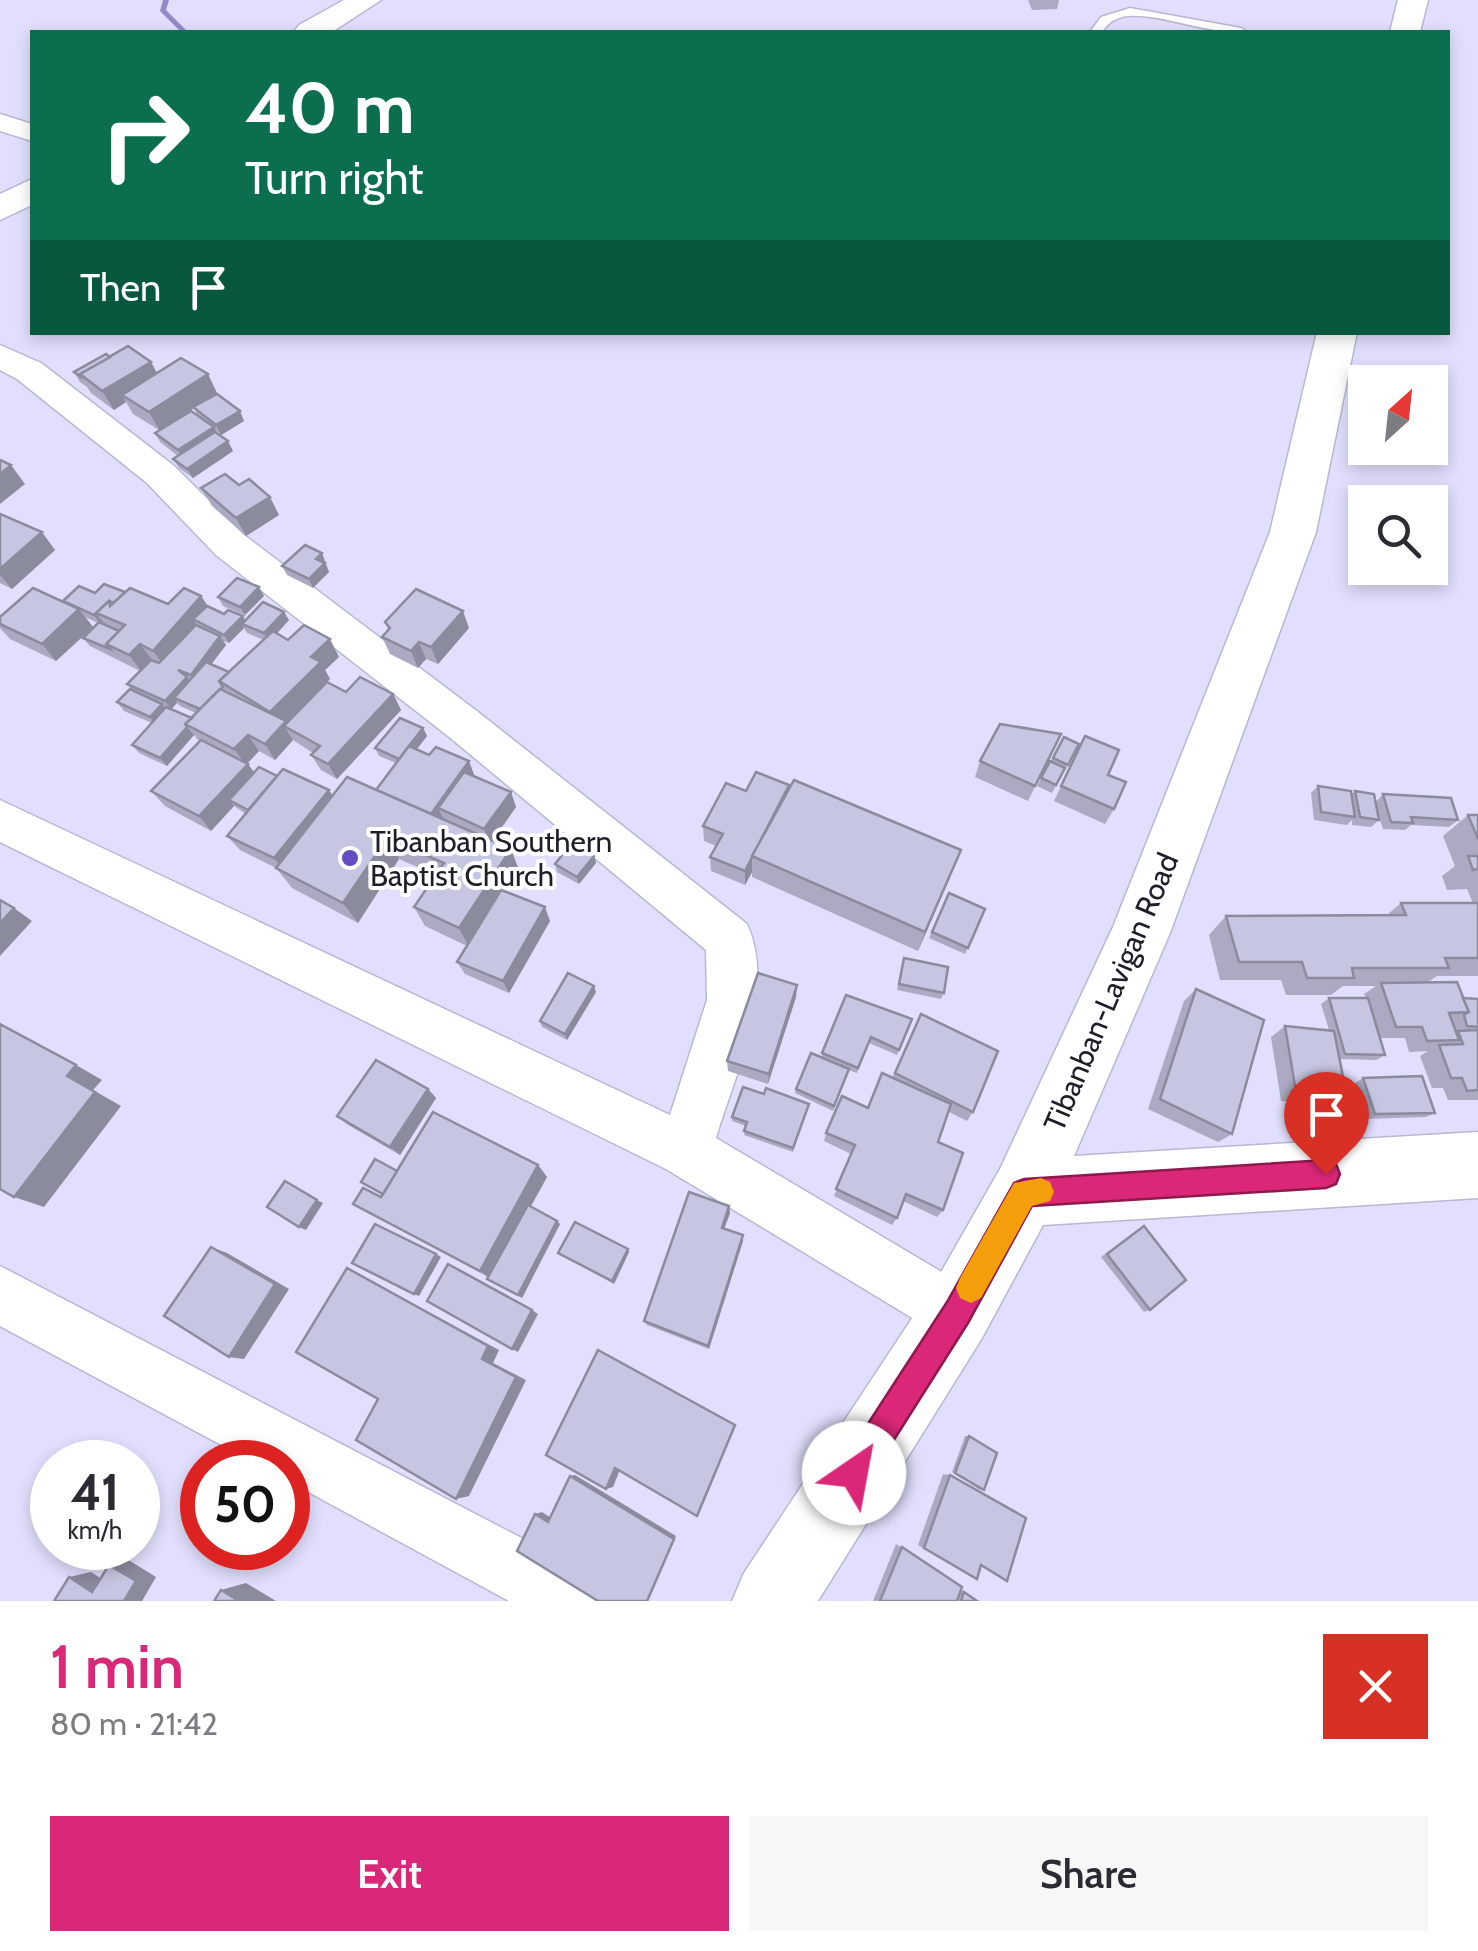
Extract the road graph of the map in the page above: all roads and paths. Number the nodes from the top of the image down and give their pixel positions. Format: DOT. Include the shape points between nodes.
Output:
graph roads {
  1 [pos="366,0"];
  2 [pos="1412,0"];
  3 [pos="314,30"];
  4 [pos="1097,30"];
  5 [pos="1230,30"];
  6 [pos="1405,30"];
  7 [pos="0,122"];
  8 [pos="30,132"];
  9 [pos="30,191"];
  10 [pos="0,209"];
  11 [pos="1335,335"];
  12 [pos="0,356"];
  13 [pos="0,820"];
  14 [pos="685,1150"];
  15 [pos="1478,1164"];
  16 [pos="1024,1192"];
  17 [pos="0,1295"];
  18 [pos="957,1312"];
  19 [pos="575,1601"];
  20 [pos="772,1601"];
  1 -- 3 [label="main road"];
  2 -- 6 [label="main road"];
  4 -- 5 [label="lane" via="1112,15 1130,12"];
  7 -- 8 [label="street"];
  9 -- 10 [label="main road"];
  11 -- 16 [label="main road, Tibanban-Lavigan Road" via="1293,532 1140,933"];
  12 -- 14 [label="street" via="29,371 160,474 230,545 730,940 732,1000"];
  13 -- 14 [label="street"];
  14 -- 18 [label="street"];
  15 -- 16 [label="main road"];
  16 -- 18 [label="main road, Tibanban-Lavigan Road"];
  17 -- 19 [label="street"];
  18 -- 20 [label="main road, Tibanban-Lavigan Road"];
}
